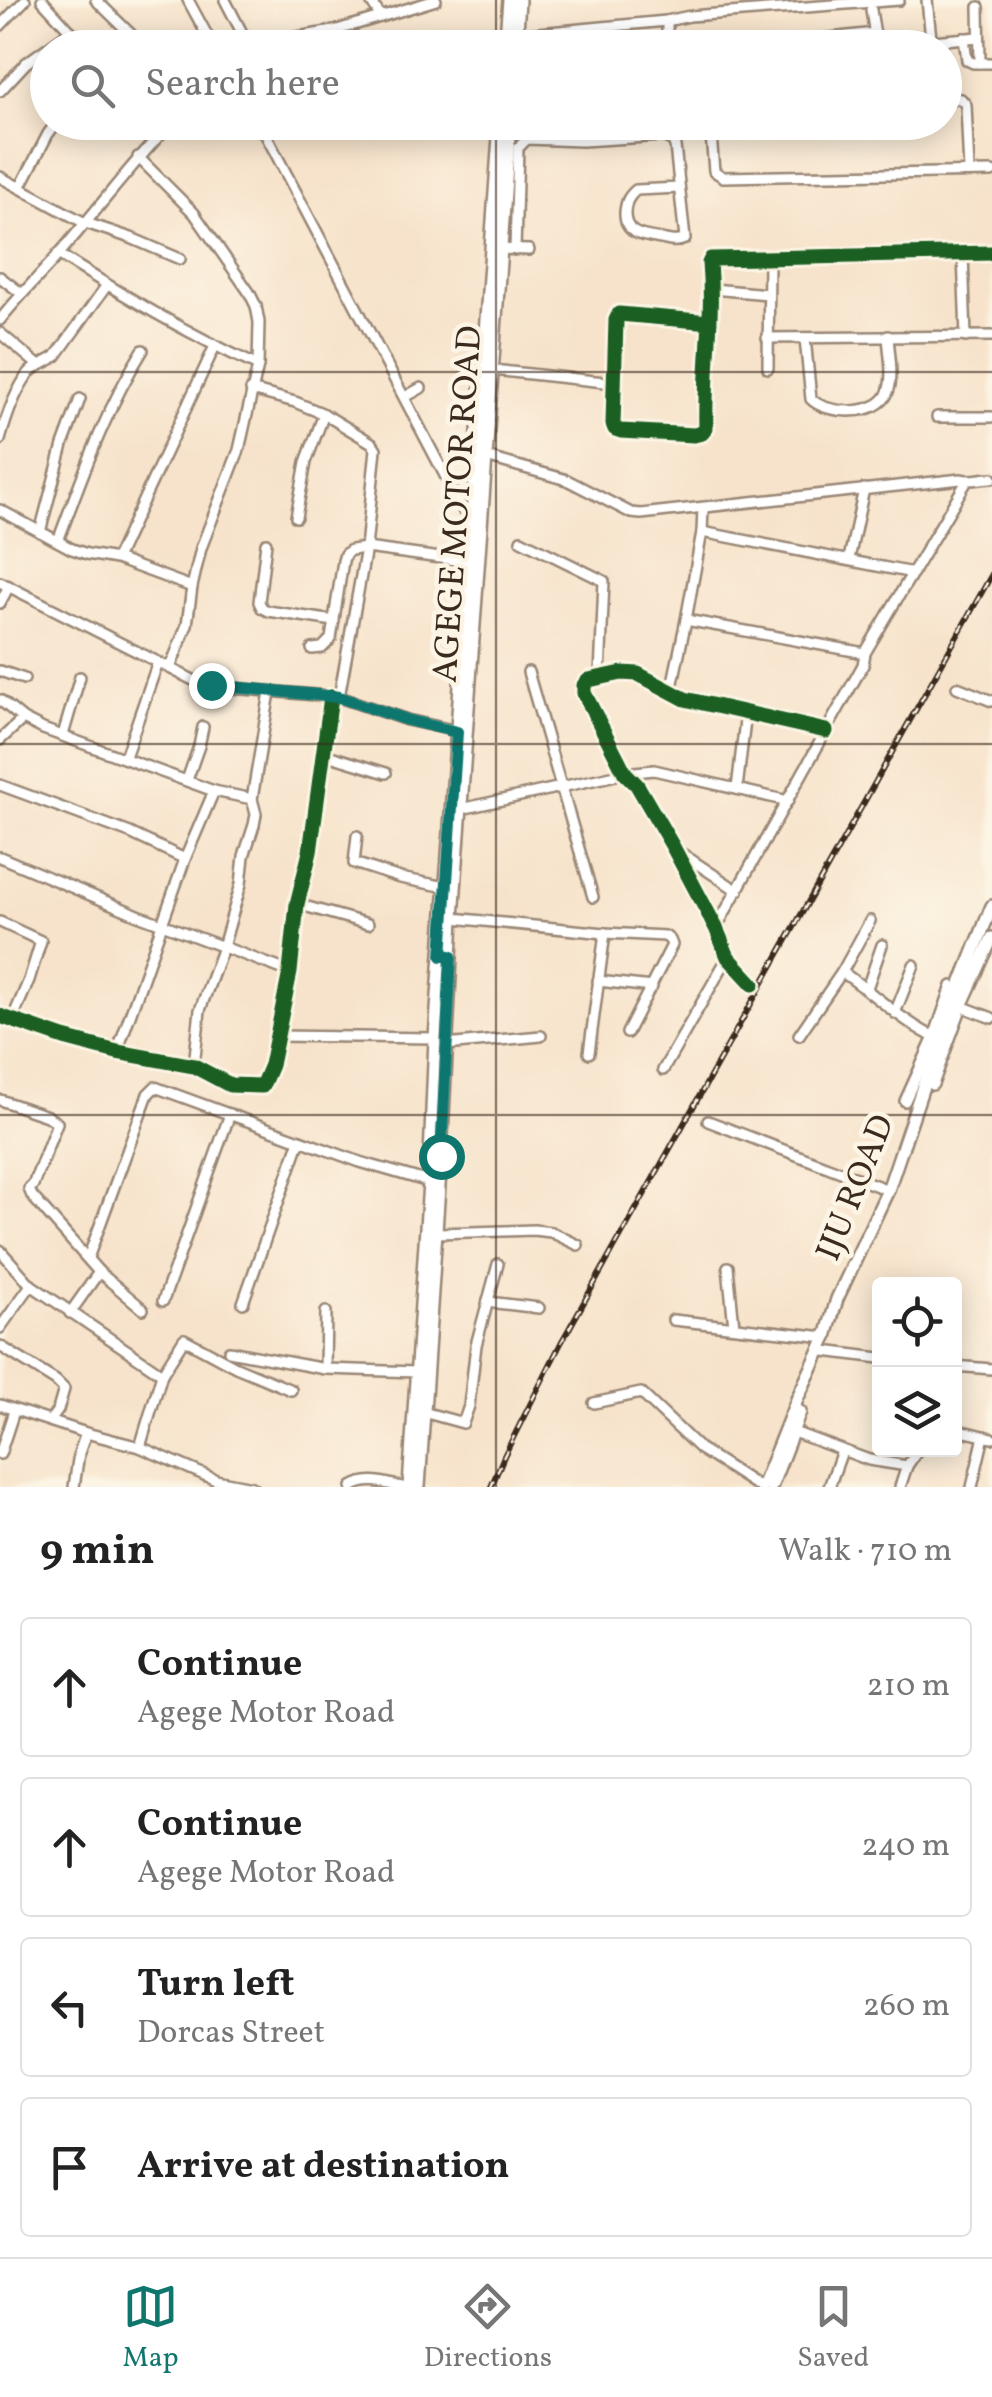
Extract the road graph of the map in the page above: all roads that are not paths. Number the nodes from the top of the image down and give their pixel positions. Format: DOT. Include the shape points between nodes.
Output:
graph roads {
  1 [pos="25,0"];
  2 [pos="42,0"];
  3 [pos="96,0"];
  4 [pos="188,0"];
  5 [pos="225,0"];
  6 [pos="370,0"];
  7 [pos="400,0"];
  8 [pos="436,0"];
  9 [pos="510,0"];
  10 [pos="519,0"];
  11 [pos="899,0"];
  12 [pos="928,0"];
  13 [pos="797,4"];
  14 [pos="980,7"];
  15 [pos="871,10"];
  16 [pos="396,14"];
  17 [pos="381,17"];
  18 [pos="666,21"];
  19 [pos="0,26"];
  20 [pos="70,30"];
  21 [pos="127,30"];
  22 [pos="204,30"];
  23 [pos="242,30"];
  24 [pos="337,30"];
  25 [pos="508,30"];
  26 [pos="518,30"];
  27 [pos="576,30"];
  28 [pos="667,30"];
  29 [pos="874,30"];
  30 [pos="931,30"];
  31 [pos="964,38"];
  32 [pos="978,38"];
  33 [pos="30,60"];
  34 [pos="985,63"];
  35 [pos="0,90"];
  36 [pos="962,101"];
  37 [pos="45,140"];
  38 [pos="154,140"];
  39 [pos="269,140"];
  40 [pos="499,140"];
  41 [pos="508,140"];
  42 [pos="525,140"];
  43 [pos="545,140"];
  44 [pos="609,140"];
  45 [pos="671,140"];
  46 [pos="711,140"];
  47 [pos="138,157"];
  48 [pos="969,172"];
  49 [pos="992,172"];
  50 [pos="0,178"];
  51 [pos="20,188"];
  52 [pos="679,188"];
  53 [pos="84,222"];
  54 [pos="496,249"];
  55 [pos="515,250"];
  56 [pos="529,250"];
  57 [pos="992,252"];
  58 [pos="58,254"];
  59 [pos="963,254"];
  60 [pos="769,258"];
  61 [pos="180,259"];
  62 [pos="0,277"];
  63 [pos="107,285"];
  64 [pos="712,289"];
  65 [pos="22,293"];
  66 [pos="768,294"];
  67 [pos="0,320"];
  68 [pos="710,322"];
  69 [pos="0,333"];
  70 [pos="888,336"];
  71 [pos="992,336"];
  72 [pos="966,337"];
  73 [pos="767,338"];
  74 [pos="804,338"];
  75 [pos="214,346"];
  76 [pos="143,350"];
  77 [pos="38,366"];
  78 [pos="258,366"];
  79 [pos="768,368"];
  80 [pos="492,370"];
  81 [pos="614,382"];
  82 [pos="421,388"];
  83 [pos="251,390"];
  84 [pos="404,397"];
  85 [pos="80,400"];
  86 [pos="324,414"];
  87 [pos="937,417"];
  88 [pos="992,417"];
  89 [pos="0,440"];
  90 [pos="486,457"];
  91 [pos="992,478"];
  92 [pos="967,481"];
  93 [pos="864,489"];
  94 [pos="703,508"];
  95 [pos="0,510"];
  96 [pos="296,517"];
  97 [pos="476,528"];
  98 [pos="40,532"];
  99 [pos="702,532"];
  100 [pos="521,540"];
  101 [pos="58,542"];
  102 [pos="266,543"];
  103 [pos="366,548"];
  104 [pos="116,559"];
  105 [pos="849,559"];
  106 [pos="470,562"];
  107 [pos="914,573"];
  108 [pos="4,584"];
  109 [pos="192,587"];
  110 [pos="0,603"];
  111 [pos="686,620"];
  112 [pos="334,621"];
  113 [pos="312,649"];
  114 [pos="865,653"];
  115 [pos="158,662"];
  116 [pos="170,668"];
  117 [pos="0,671"];
  118 [pos="528,672"];
  119 [pos="600,676"];
  120 [pos="80,677"];
  121 [pos="24,679"];
  122 [pos="956,687"];
  123 [pos="270,692"];
  124 [pos="671,692"];
  125 [pos="335,697"];
  126 [pos="0,700"];
  127 [pos="992,702"];
  128 [pos="746,712"];
  129 [pos="23,719"];
  130 [pos="203,726"];
  131 [pos="826,731"];
  132 [pos="462,732"];
  133 [pos="63,735"];
  134 [pos="0,740"];
  135 [pos="324,754"];
  136 [pos="124,757"];
  137 [pos="386,773"];
  138 [pos="625,773"];
  139 [pos="187,780"];
  140 [pos="0,785"];
  141 [pos="562,786"];
  142 [pos="737,788"];
  143 [pos="214,791"];
  144 [pos="252,799"];
  145 [pos="788,801"];
  146 [pos="461,808"];
  147 [pos="358,836"];
  148 [pos="672,847"];
  149 [pos="0,857"];
  150 [pos="184,859"];
  151 [pos="446,887"];
  152 [pos="738,891"];
  153 [pos="592,897"];
  154 [pos="297,904"];
  155 [pos="992,906"];
  156 [pos="453,918"];
  157 [pos="0,922"];
  158 [pos="870,922"];
  159 [pos="368,924"];
  160 [pos="163,925"];
  161 [pos="716,928"];
  162 [pos="605,933"];
  163 [pos="992,938"];
  164 [pos="882,946"];
  165 [pos="223,947"];
  166 [pos="446,956"];
  167 [pos="728,957"];
  168 [pos="914,965"];
  169 [pos="290,972"];
  170 [pos="842,972"];
  171 [pos="598,982"];
  172 [pos="753,984"];
  173 [pos="952,986"];
  174 [pos="652,987"];
  175 [pos="867,988"];
  176 [pos="961,1006"];
  177 [pos="895,1013"];
  178 [pos="0,1016"];
  179 [pos="992,1018"];
  180 [pos="12,1020"];
  181 [pos="627,1033"];
  182 [pos="799,1035"];
  183 [pos="276,1036"];
  184 [pos="541,1036"];
  185 [pos="936,1038"];
  186 [pos="440,1041"];
  187 [pos="118,1052"];
  188 [pos="589,1053"];
  189 [pos="194,1066"];
  190 [pos="662,1070"];
  191 [pos="0,1100"];
  192 [pos="906,1101"];
  193 [pos="230,1114"];
  194 [pos="708,1121"];
  195 [pos="300,1140"];
  196 [pos="429,1182"];
  197 [pos="888,1190"];
  198 [pos="436,1234"];
  199 [pos="578,1245"];
  200 [pos="0,1250"];
  201 [pos="88,1258"];
  202 [pos="498,1264"];
  203 [pos="728,1268"];
  204 [pos="98,1272"];
  205 [pos="31,1285"];
  206 [pos="163,1302"];
  207 [pos="488,1302"];
  208 [pos="243,1303"];
  209 [pos="540,1308"];
  210 [pos="143,1309"];
  211 [pos="326,1312"];
  212 [pos="70,1313"];
  213 [pos="673,1320"];
  214 [pos="734,1326"];
  215 [pos="0,1328"];
  216 [pos="826,1337"];
  217 [pos="0,1346"];
  218 [pos="228,1351"];
  219 [pos="824,1351"];
  220 [pos="872,1357"];
  221 [pos="962,1367"];
  222 [pos="325,1369"];
  223 [pos="992,1369"];
  224 [pos="417,1372"];
  225 [pos="162,1374"];
  226 [pos="292,1390"];
  227 [pos="594,1403"];
  228 [pos="0,1405"];
  229 [pos="14,1411"];
  230 [pos="424,1412"];
  231 [pos="50,1421"];
  232 [pos="789,1430"];
  233 [pos="962,1431"];
  234 [pos="86,1433"];
  235 [pos="988,1437"];
  236 [pos="140,1446"];
  237 [pos="842,1451"];
  238 [pos="0,1454"];
  239 [pos="913,1457"];
  240 [pos="907,1466"];
  241 [pos="74,1487"];
  242 [pos="252,1487"];
  243 [pos="352,1487"];
  244 [pos="405,1487"];
  245 [pos="419,1487"];
  246 [pos="760,1487"];
  247 [pos="771,1487"];
  248 [pos="829,1487"];
  249 [pos="900,1487"];
  250 [pos="972,1487"];
  1 -- 19 [label="street"];
  2 -- 20 [label="street"];
  3 -- 21 [label="street"];
  4 -- 22 [label="street"];
  5 -- 23 [label="street"];
  6 -- 17 [label="street"];
  7 -- 16 [label="street"];
  8 -- 16 [label="street"];
  9 -- 25 [label="main road"];
  10 -- 26 [label="main road"];
  11 -- 13 [label="street"];
  12 -- 30 [label="street"];
  13 -- 18 [label="street"];
  14 -- 32 [label="street"];
  15 -- 29 [label="street"];
  16 -- 17 [label="street"];
  17 -- 24 [label="street"];
  18 -- 27 [label="street"];
  18 -- 28 [label="street"];
  31 -- 32 [label="street"];
  31 -- 34 [label="street" via="967,60"];
  32 -- 34 [label="street"];
  33 -- 35 [label="street"];
  36 -- 48 [label="street"];
  37 -- 51 [label="street"];
  38 -- 47 [label="street"];
  39 -- 84 [label="street"];
  40 -- 54 [label="main road, AGEGE MOTOR ROAD"];
  41 -- 54 [label="main road, AGEGE MOTOR ROAD"];
  42 -- 55 [label="street" via="518,148"];
  43 -- 44 [label="street"];
  45 -- 52 [label="street"];
  46 -- 48 [label="street" via="714,171 724,178"];
  47 -- 53 [label="street"];
  47 -- 78 [label="street" via="194,213 249,292 259,322"];
  48 -- 49 [label="street"];
  50 -- 51 [label="street"];
  51 -- 53 [label="street"];
  52 -- 52 [label="street" via="636,190 626,206 627,226 636,234 682,242"];
  53 -- 58 [label="street"];
  53 -- 61 [label="street"];
  54 -- 55 [label="street"];
  54 -- 80 [label="main road, AGEGE MOTOR ROAD"];
  54 -- 97 [label="main road, AGEGE MOTOR ROAD"];
  55 -- 56 [label="street"];
  57 -- 59 [label="street"];
  58 -- 63 [label="street"];
  58 -- 65 [label="street"];
  59 -- 60 [label="street"];
  59 -- 72 [label="street"];
  60 -- 64 [label="street" via="711,259"];
  60 -- 66 [label="street"];
  62 -- 65 [label="street"];
  63 -- 75 [label="street"];
  63 -- 77 [label="street" via="56,356"];
  64 -- 66 [label="street"];
  64 -- 68 [label="street"];
  65 -- 67 [label="street"];
  66 -- 73 [label="street"];
  68 -- 81 [label="street" via="619,314"];
  68 -- 81 [label="street" via="702,432 616,429"];
  69 -- 77 [label="street"];
  70 -- 72 [label="street"];
  70 -- 74 [label="street"];
  70 -- 74 [label="street" via="888,394 843,412 810,399"];
  71 -- 72 [label="street"];
  73 -- 74 [label="street"];
  73 -- 79 [label="street"];
  75 -- 78 [label="street"];
  75 -- 104 [label="street"];
  76 -- 101 [label="street" via="123,382"];
  77 -- 89 [label="street" via="18,393"];
  78 -- 83 [label="street"];
  80 -- 81 [label="street"];
  80 -- 90 [label="main road, AGEGE MOTOR ROAD"];
  82 -- 84 [label="street"];
  83 -- 86 [label="street"];
  83 -- 109 [label="street" via="239,450 200,548"];
  84 -- 97 [label="street"];
  85 -- 98 [label="street"];
  86 -- 96 [label="street"];
  86 -- 103 [label="street" via="376,448"];
  87 -- 88 [label="street"];
  90 -- 94 [label="street" via="567,480 631,513"];
  90 -- 97 [label="main road, AGEGE MOTOR ROAD"];
  91 -- 92 [label="street"];
  92 -- 93 [label="street"];
  92 -- 107 [label="street"];
  93 -- 94 [label="street"];
  93 -- 105 [label="street"];
  94 -- 99 [label="street"];
  95 -- 98 [label="street"];
  97 -- 106 [label="main road, AGEGE MOTOR ROAD"];
  97 -- 132 [label="main road, AGEGE MOTOR ROAD"];
  98 -- 101 [label="street"];
  99 -- 105 [label="street"];
  99 -- 111 [label="street"];
  100 -- 119 [label="street" via="604,581"];
  101 -- 104 [label="street"];
  102 -- 112 [label="street" via="262,608"];
  103 -- 106 [label="street"];
  103 -- 112 [label="street" via="344,554"];
  103 -- 125 [label="street"];
  104 -- 109 [label="street"];
  105 -- 107 [label="street"];
  106 -- 132 [label="main road, AGEGE MOTOR ROAD"];
  107 -- 114 [label="street"];
  108 -- 110 [label="street"];
  108 -- 115 [label="street"];
  109 -- 116 [label="street" via="187,626"];
  111 -- 114 [label="street"];
  111 -- 124 [label="street"];
  112 -- 113 [label="street" via="327,644"];
  114 -- 131 [label="street"];
  115 -- 116 [label="street"];
  115 -- 136 [label="street"];
  116 -- 123 [label="street" via="211,685"];
  117 -- 121 [label="street"];
  118 -- 141 [label="street"];
  119 -- 124 [label="street" via="638,674"];
  119 -- 138 [label="street" via="584,685 584,693"];
  120 -- 133 [label="street"];
  122 -- 127 [label="street"];
  123 -- 125 [label="street"];
  123 -- 144 [label="street"];
  124 -- 128 [label="street"];
  125 -- 132 [label="street"];
  125 -- 135 [label="street"];
  126 -- 129 [label="street"];
  128 -- 131 [label="street"];
  128 -- 142 [label="street"];
  129 -- 133 [label="street"];
  129 -- 134 [label="street"];
  130 -- 139 [label="street"];
  131 -- 145 [label="street"];
  132 -- 146 [label="main road, AGEGE MOTOR ROAD"];
  132 -- 151 [label="main road, AGEGE MOTOR ROAD"];
  133 -- 136 [label="street"];
  135 -- 137 [label="street"];
  135 -- 154 [label="street"];
  136 -- 139 [label="street"];
  138 -- 141 [label="street"];
  138 -- 142 [label="street" via="654,770"];
  138 -- 148 [label="street"];
  139 -- 143 [label="street"];
  140 -- 150 [label="street"];
  141 -- 146 [label="street"];
  141 -- 153 [label="street"];
  142 -- 145 [label="street"];
  143 -- 144 [label="street"];
  143 -- 150 [label="street"];
  144 -- 165 [label="street" via="254,825"];
  145 -- 152 [label="street"];
  146 -- 156 [label="main road, AGEGE MOTOR ROAD"];
  147 -- 151 [label="street" via="354,863"];
  148 -- 152 [label="street"];
  148 -- 161 [label="street"];
  149 -- 160 [label="street"];
  150 -- 160 [label="street"];
  151 -- 166 [label="main road, AGEGE MOTOR ROAD"];
  152 -- 161 [label="street"];
  154 -- 159 [label="street"];
  154 -- 169 [label="street"];
  155 -- 185 [label="main road, IJU ROAD"];
  156 -- 162 [label="street"];
  156 -- 166 [label="main road, AGEGE MOTOR ROAD"];
  157 -- 180 [label="street" via="42,941"];
  158 -- 170 [label="street"];
  160 -- 165 [label="street"];
  160 -- 187 [label="street"];
  161 -- 167 [label="street"];
  162 -- 171 [label="street"];
  162 -- 174 [label="street" via="670,940"];
  163 -- 176 [label="main road, IJU ROAD"];
  164 -- 175 [label="street"];
  165 -- 169 [label="street"];
  165 -- 189 [label="street" via="200,1010"];
  166 -- 186 [label="main road, AGEGE MOTOR ROAD"];
  167 -- 172 [label="street"];
  167 -- 190 [label="street"];
  168 -- 177 [label="street"];
  169 -- 183 [label="street"];
  170 -- 175 [label="street"];
  170 -- 182 [label="street"];
  171 -- 174 [label="street"];
  171 -- 188 [label="street"];
  173 -- 185 [label="street"];
  174 -- 181 [label="street"];
  175 -- 177 [label="street"];
  176 -- 179 [label="street"];
  176 -- 219 [label="main road, IJU ROAD"];
  177 -- 185 [label="street"];
  178 -- 180 [label="street"];
  180 -- 187 [label="street"];
  183 -- 186 [label="street"];
  183 -- 189 [label="street" via="262,1086 230,1085"];
  184 -- 186 [label="street"];
  185 -- 192 [label="street"];
  185 -- 197 [label="main road, IJU ROAD"];
  186 -- 196 [label="main road, AGEGE MOTOR ROAD"];
  186 -- 198 [label="main road, AGEGE MOTOR ROAD"];
  187 -- 189 [label="street"];
  191 -- 201 [label="street" via="57,1123 29,1190"];
  193 -- 195 [label="street"];
  193 -- 201 [label="street" via="150,1090"];
  193 -- 206 [label="street"];
  194 -- 197 [label="street"];
  195 -- 196 [label="street"];
  195 -- 208 [label="street"];
  196 -- 224 [label="main road, AGEGE MOTOR ROAD"];
  197 -- 216 [label="main road, IJU ROAD"];
  198 -- 199 [label="street" via="534,1230"];
  198 -- 230 [label="main road, AGEGE MOTOR ROAD"];
  200 -- 205 [label="street"];
  201 -- 204 [label="street"];
  202 -- 207 [label="street"];
  203 -- 214 [label="street"];
  204 -- 210 [label="street"];
  204 -- 212 [label="street"];
  205 -- 212 [label="street"];
  205 -- 215 [label="street"];
  207 -- 209 [label="street"];
  207 -- 230 [label="street" via="463,1423"];
  211 -- 222 [label="street"];
  212 -- 225 [label="street"];
  213 -- 214 [label="street"];
  214 -- 216 [label="street"];
  216 -- 232 [label="main road, IJU ROAD"];
  217 -- 231 [label="street" via="64,1388"];
  218 -- 222 [label="street"];
  219 -- 220 [label="street"];
  219 -- 232 [label="main road, IJU ROAD"];
  221 -- 223 [label="street"];
  222 -- 224 [label="street"];
  224 -- 244 [label="main road, AGEGE MOTOR ROAD"];
  225 -- 226 [label="street" via="184,1339"];
  225 -- 236 [label="street"];
  227 -- 246 [label="street" via="641,1393 700,1448"];
  228 -- 229 [label="street"];
  229 -- 231 [label="street"];
  229 -- 238 [label="street"];
  230 -- 245 [label="main road, AGEGE MOTOR ROAD"];
  231 -- 234 [label="street"];
  232 -- 237 [label="street"];
  232 -- 246 [label="main road, IJU ROAD"];
  232 -- 247 [label="main road, IJU ROAD"];
  233 -- 235 [label="street"];
  234 -- 236 [label="street"];
  234 -- 241 [label="street"];
  235 -- 250 [label="street"];
  236 -- 242 [label="street" via="216,1480"];
  237 -- 240 [label="street"];
  237 -- 248 [label="street"];
  239 -- 240 [label="street"];
  240 -- 249 [label="street"];
  243 -- 244 [label="street" via="369,1480"];
}
